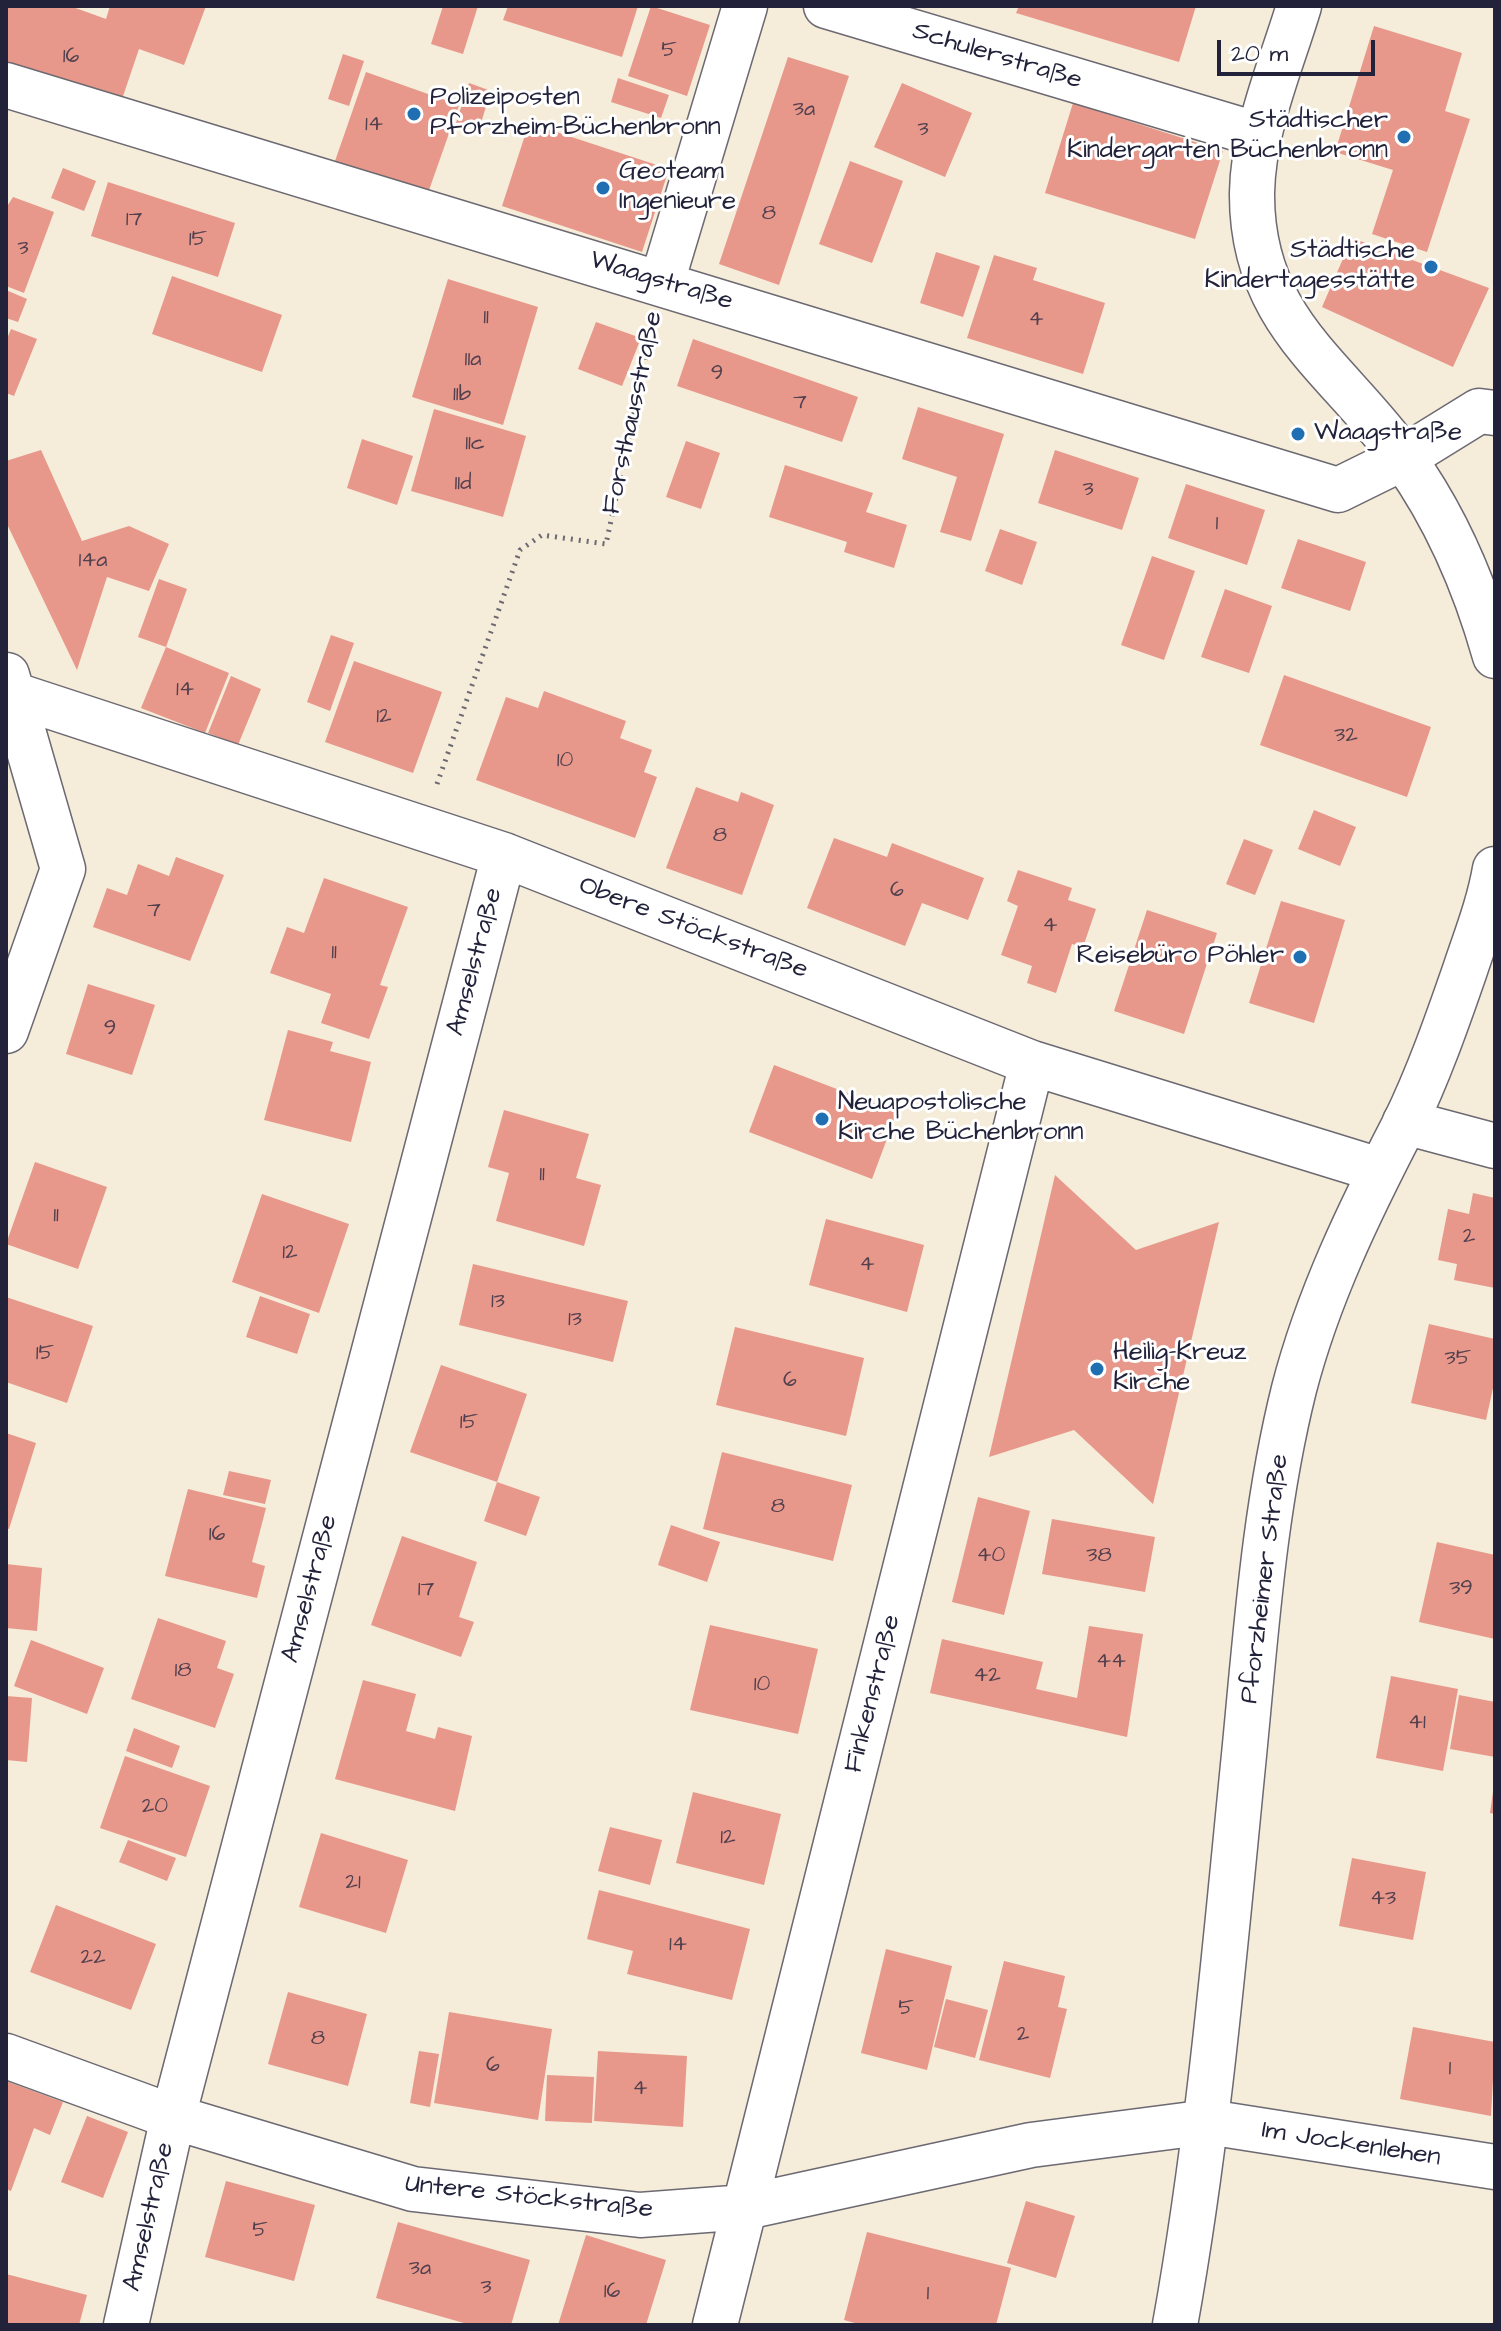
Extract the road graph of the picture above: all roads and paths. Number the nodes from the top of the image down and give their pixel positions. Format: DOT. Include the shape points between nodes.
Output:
graph roads {
  1 [pos="745,6"];
  2 [pos="826,6"];
  3 [pos="1299,6"];
  4 [pos="6,85"];
  5 [pos="1259,135"];
  6 [pos="662,282"];
  7 [pos="1495,413"];
  8 [pos="1403,458"];
  9 [pos="1495,656"];
  10 [pos="9,686"];
  11 [pos="422,827"];
  12 [pos="504,855"];
  13 [pos="1495,869"];
  14 [pos="6,1031"];
  15 [pos="1032,1063"];
  16 [pos="1405,1122"];
  17 [pos="1495,1146"];
  18 [pos="1379,1170"];
  19 [pos="6,2056"];
  20 [pos="173,2117"];
  21 [pos="1208,2122"];
  22 [pos="1495,2167"];
  23 [pos="746,2207"];
  24 [pos="126,2325"];
  25 [pos="715,2325"];
  26 [pos="1175,2325"];
  1 -- 6 [label="street, Forsthausstraße"];
  2 -- 5 [label="street, Schulerstraße"];
  3 -- 5 [label="street"];
  4 -- 6 [label="street, Waagstraße"];
  5 -- 8 [label="street" via="1253,227 1272,292 1318,362"];
  6 -- 8 [label="street, Waagstraße" via="1338,490"];
  6 -- 11 [label="path, Forsthausstraße" via="606,544 542,535 520,550"];
  7 -- 8 [label="street, Waagstraße" via="1479,411"];
  8 -- 9 [label="street" via="1456,544"];
  10 -- 11 [label="street, Obere Stöckstraße"];
  10 -- 14 [label="street" via="63,869"];
  11 -- 12 [label="street, Obere Stöckstraße"];
  12 -- 15 [label="street, Obere Stöckstraße"];
  12 -- 20 [label="street, Amselstraße"];
  13 -- 16 [label="street, Pforzheimer Straße" via="1453,1005"];
  15 -- 18 [label="street, Obere Stöckstraße"];
  15 -- 23 [label="street, Finkenstraße"];
  16 -- 17 [label="street"];
  16 -- 18 [label="street, Pforzheimer Straße"];
  18 -- 21 [label="street, Pforzheimer Straße" via="1324,1293 1294,1388 1276,1480 1260,1590"];
  19 -- 20 [label="street, Untere Stöckstraße"];
  20 -- 23 [label="street, Untere Stöckstraße" via="413,2189 640,2215"];
  20 -- 24 [label="street, Amselstraße"];
  21 -- 22 [label="street, Im Jockenlehen"];
  21 -- 23 [label="street, Untere Stöckstraße" via="1031,2145"];
  21 -- 26 [label="street, Pforzheimer Straße"];
  23 -- 25 [label="street, Finkenstraße"];
}
